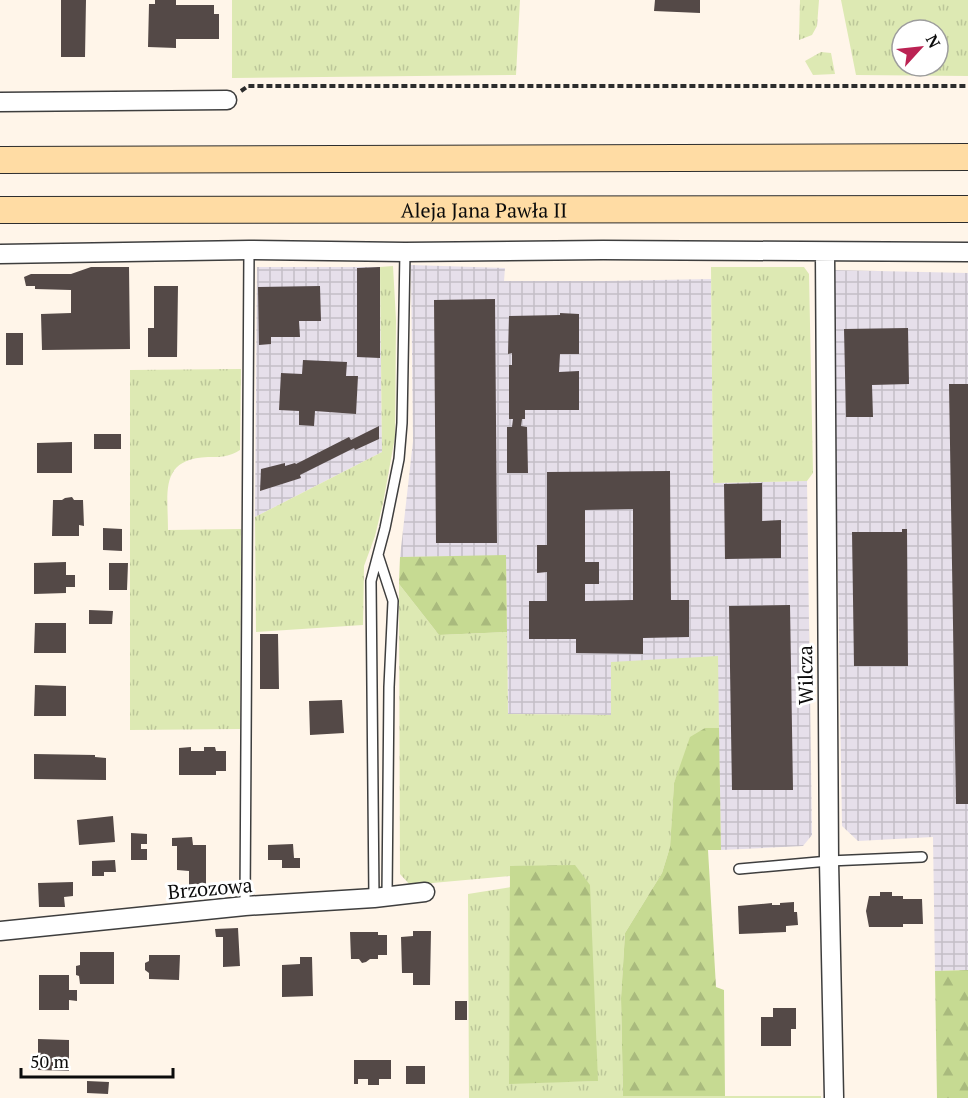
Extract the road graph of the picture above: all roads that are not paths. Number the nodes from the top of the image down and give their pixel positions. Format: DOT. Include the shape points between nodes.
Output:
graph roads {
  1 [pos="227,100"];
  2 [pos="0,102"];
  3 [pos="968,158"];
  4 [pos="0,160"];
  5 [pos="968,209"];
  6 [pos="0,210"];
  7 [pos="249,250"];
  8 [pos="405,252"];
  9 [pos="968,252"];
  10 [pos="825,253"];
  11 [pos="0,254"];
  12 [pos="378,555"];
  13 [pos="372,639"];
  14 [pos="391,646"];
  15 [pos="922,857"];
  16 [pos="830,861"];
  17 [pos="739,869"];
  18 [pos="425,892"];
  19 [pos="381,897"];
  20 [pos="246,906"];
  21 [pos="0,931"];
  22 [pos="834,1097"];
  1 -- 2 [label="street"];
  3 -- 4 [label="main road"];
  5 -- 6 [label="main road, Aleja Jana Pawła II"];
  7 -- 8 [label="street"];
  7 -- 11 [label="street"];
  7 -- 20 [label="lane"];
  8 -- 10 [label="street"];
  8 -- 12 [label="lane" via="399,459"];
  9 -- 10 [label="street"];
  10 -- 16 [label="street, Wilcza"];
  12 -- 13 [label="lane" via="371,581"];
  12 -- 14 [label="lane" via="393,601"];
  13 -- 14 [label="lane"];
  13 -- 19 [label="lane"];
  14 -- 19 [label="lane"];
  15 -- 16 [label="lane"];
  16 -- 17 [label="lane"];
  16 -- 22 [label="street, Wilcza"];
  18 -- 19 [label="street, Brzozowa"];
  19 -- 20 [label="street, Brzozowa"];
  20 -- 21 [label="street, Brzozowa"];
}
